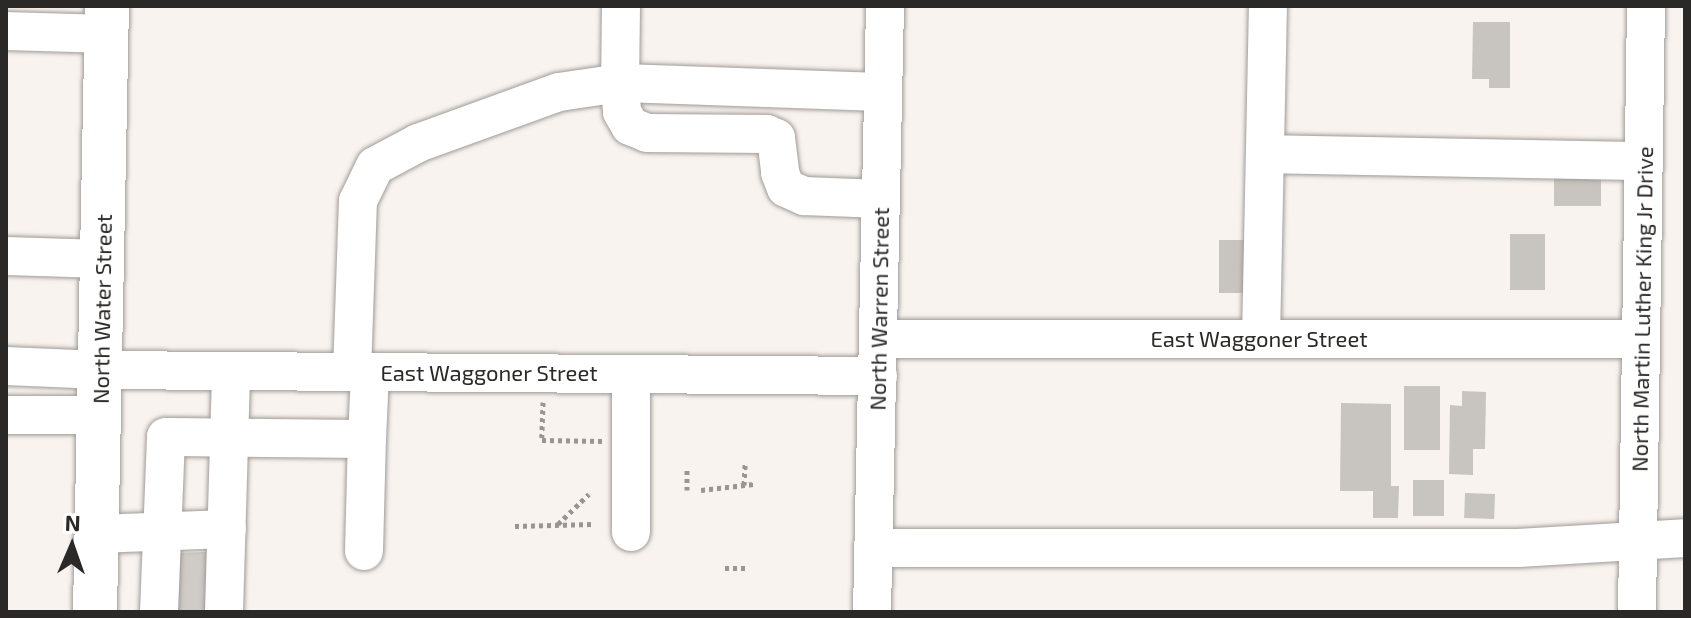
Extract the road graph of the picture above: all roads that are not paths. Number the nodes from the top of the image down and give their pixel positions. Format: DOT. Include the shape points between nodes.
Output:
graph roads {
  1 [pos="621,6"];
  2 [pos="885,6"];
  3 [pos="1268,6"];
  4 [pos="1646,6"];
  5 [pos="107,20"];
  6 [pos="6,31"];
  7 [pos="620,83"];
  8 [pos="883,92"];
  9 [pos="1265,154"];
  10 [pos="1643,161"];
  11 [pos="881,199"];
  12 [pos="6,256"];
  13 [pos="103,259"];
  14 [pos="1261,338"];
  15 [pos="1640,339"];
  16 [pos="878,358"];
  17 [pos="6,366"];
  18 [pos="100,370"];
  19 [pos="231,371"];
  20 [pos="361,372"];
  21 [pos="631,374"];
  22 [pos="6,415"];
  23 [pos="99,415"];
  24 [pos="228,438"];
  25 [pos="367,439"];
  26 [pos="227,529"];
  27 [pos="163,531"];
  28 [pos="631,532"];
  29 [pos="97,534"];
  30 [pos="1639,538"];
  31 [pos="1685,538"];
  32 [pos="874,548"];
  33 [pos="364,551"];
  34 [pos="192,592"];
  35 [pos="95,612"];
  36 [pos="872,612"];
  37 [pos="1637,612"];
  1 -- 7 [label="street"];
  2 -- 8 [label="street, North Warren Street"];
  3 -- 9 [label="street"];
  4 -- 10 [label="street, North Martin Luther King Jr Drive"];
  5 -- 6 [label="street"];
  5 -- 13 [label="main road, North Water Street"];
  7 -- 8 [label="street"];
  7 -- 11 [label="street" via="622,112 630,126 647,133 767,134 776,138 786,188 804,196"];
  7 -- 20 [label="street" via="559,92 418,143 375,166 358,201"];
  8 -- 11 [label="street, North Warren Street"];
  9 -- 10 [label="street"];
  9 -- 14 [label="street"];
  10 -- 15 [label="street, North Martin Luther King Jr Drive"];
  11 -- 16 [label="street, North Warren Street"];
  12 -- 13 [label="street"];
  13 -- 18 [label="main road, North Water Street"];
  14 -- 15 [label="street, East Waggoner Street"];
  14 -- 16 [label="street, East Waggoner Street"];
  15 -- 30 [label="street, North Martin Luther King Jr Drive"];
  16 -- 21 [label="street, East Waggoner Street"];
  16 -- 32 [label="street, North Warren Street"];
  17 -- 18 [label="street, East Waggoner Street"];
  18 -- 19 [label="street, East Waggoner Street"];
  18 -- 23 [label="main road, North Water Street"];
  19 -- 20 [label="street, East Waggoner Street"];
  19 -- 24 [label="street"];
  20 -- 21 [label="street, East Waggoner Street"];
  20 -- 25 [label="street"];
  21 -- 28 [label="street"];
  22 -- 23 [label="street"];
  23 -- 29 [label="main road, North Water Street"];
  24 -- 25 [label="street"];
  24 -- 26 [label="street"];
  24 -- 27 [label="street" via="166,437"];
  25 -- 33 [label="street"];
  26 -- 27 [label="street"];
  26 -- 34 [label="street"];
  27 -- 29 [label="street"];
  27 -- 34 [label="street"];
  29 -- 35 [label="main road, North Water Street"];
  30 -- 31 [label="street"];
  30 -- 32 [label="street" via="1518,548"];
  30 -- 37 [label="street, North Martin Luther King Jr Drive"];
  32 -- 36 [label="street, North Warren Street"];
}
